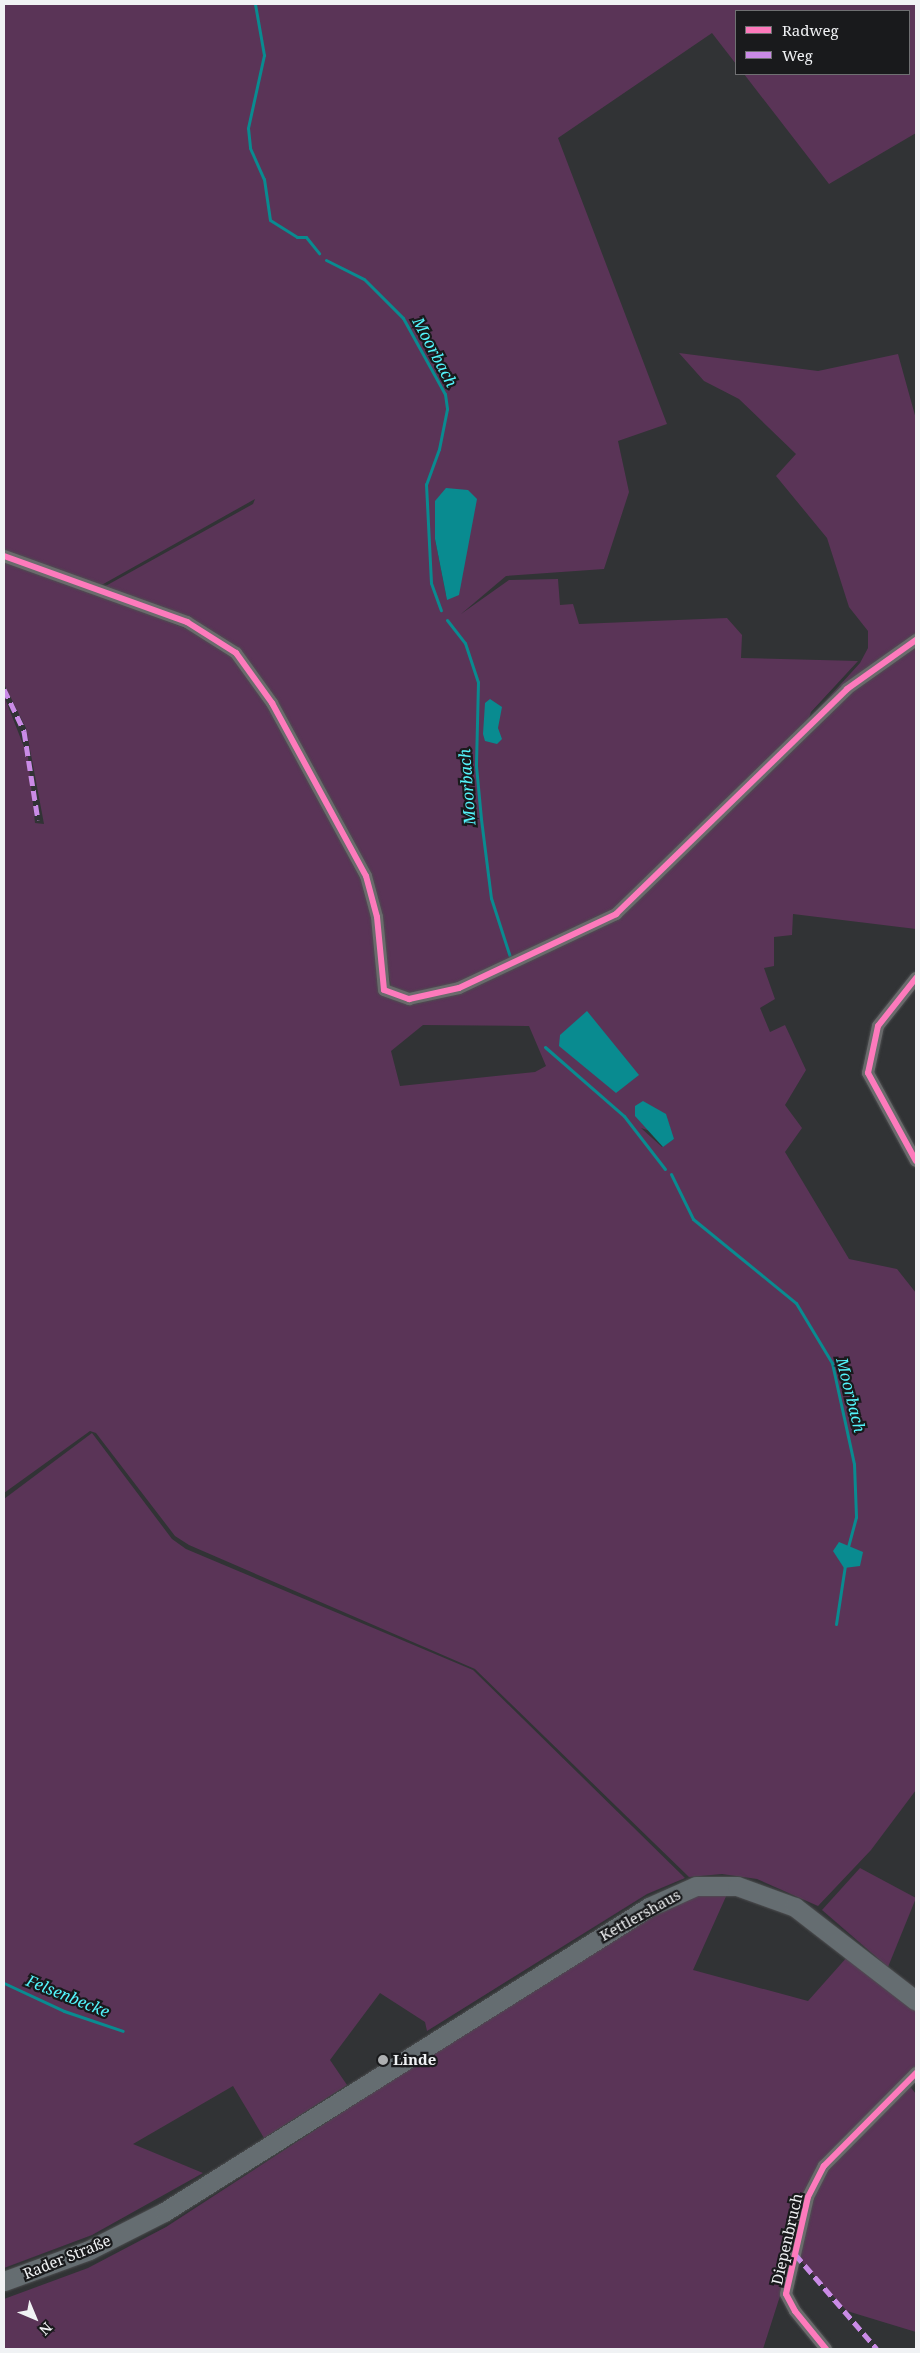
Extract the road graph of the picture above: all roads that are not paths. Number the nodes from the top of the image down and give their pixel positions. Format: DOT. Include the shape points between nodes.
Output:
graph roads {
  1 [pos="4,556"];
  2 [pos="916,640"];
  3 [pos="916,978"];
  4 [pos="916,1161"];
  5 [pos="916,2001"];
  6 [pos="916,2073"];
  7 [pos="129,2230"];
  8 [pos="4,2281"];
  9 [pos="826,2349"];
  1 -- 2 [label="street" via="187,622 236,653 272,703 366,876 377,917 384,990 410,999 459,988 616,914 847,689"];
  3 -- 4 [label="street" via="878,1026 868,1073"];
  5 -- 7 [label="main road, Kettlershaus" via="790,1904 753,1890 722,1885 696,1886 669,1896"];
  6 -- 9 [label="street, Diepenbruch" via="824,2166 808,2197 786,2294 795,2312"];
  7 -- 8 [label="main road, Rader Straße" via="62,2261"];
}
